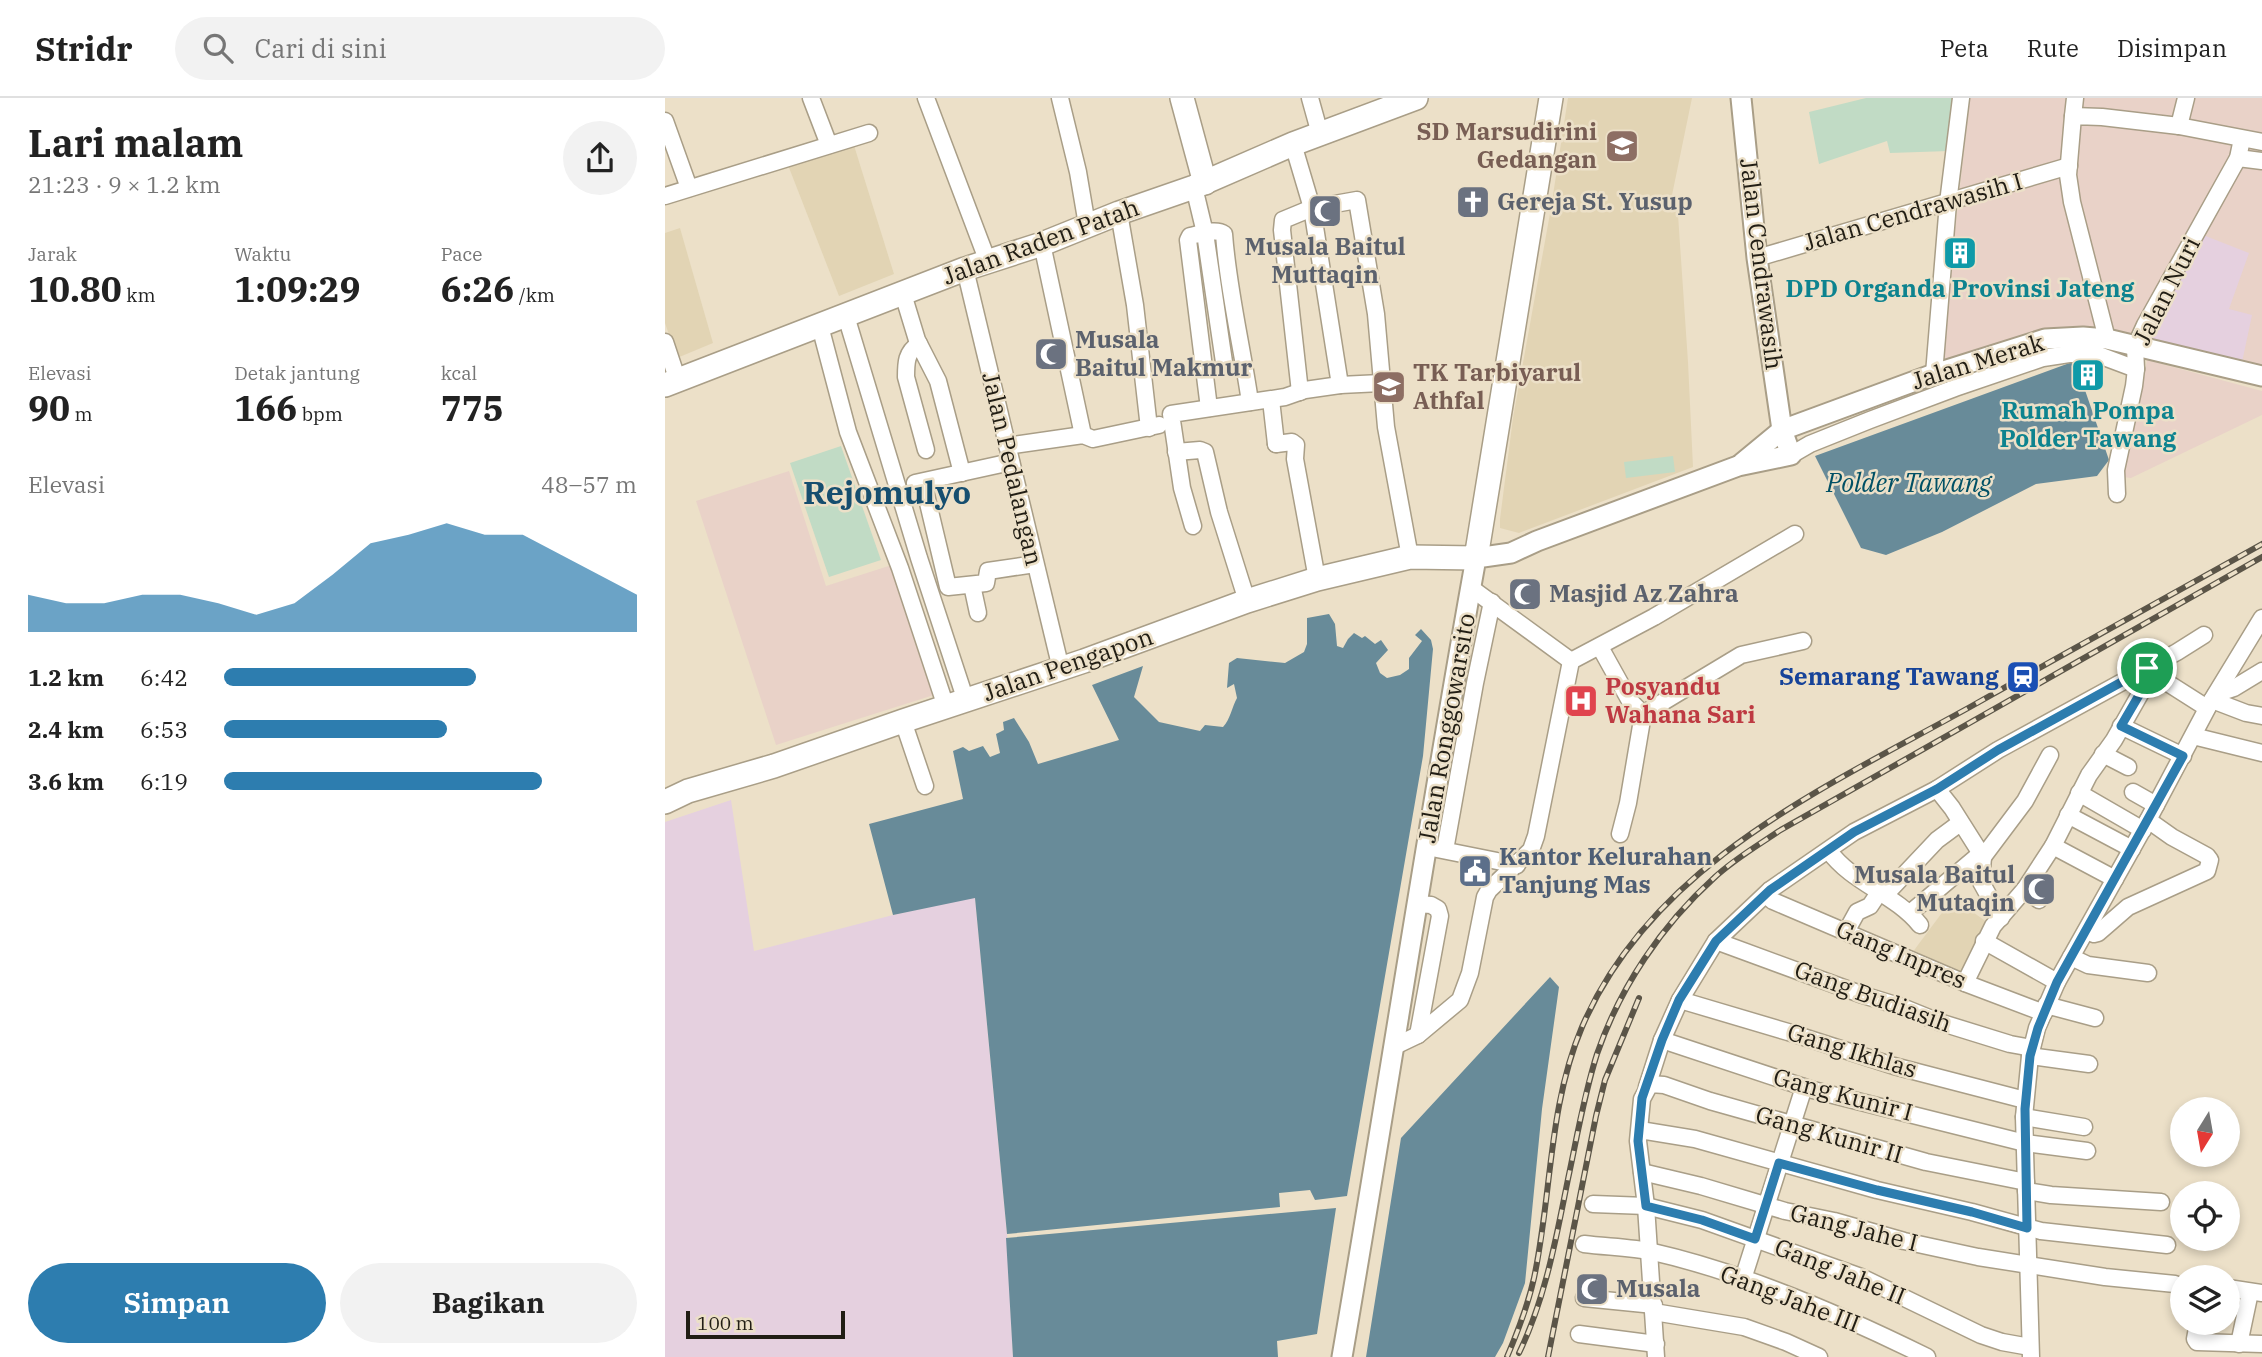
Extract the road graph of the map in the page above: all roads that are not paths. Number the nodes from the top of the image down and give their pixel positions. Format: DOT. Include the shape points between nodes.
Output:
graph roads {
  1 [pos="811,98"];
  2 [pos="926,98"];
  3 [pos="1060,98"];
  4 [pos="1182,98"];
  5 [pos="1310,98"];
  6 [pos="1416,98"];
  7 [pos="1551,98"];
  8 [pos="1741,98"];
  9 [pos="1961,98"];
  10 [pos="2075,98"];
  11 [pos="2186,98"];
  12 [pos="2074,117"];
  13 [pos="665,121"];
  14 [pos="2179,126"];
  15 [pos="869,132"];
  16 [pos="1319,134"];
  17 [pos="2242,139"];
  18 [pos="2262,142"];
  19 [pos="1293,144"];
  20 [pos="829,145"];
  21 [pos="2238,158"];
  22 [pos="2262,161"];
  23 [pos="2069,166"];
  24 [pos="1200,185"];
  25 [pos="689,188"];
  26 [pos="665,196"];
  27 [pos="1948,202"];
  28 [pos="1312,208"];
  29 [pos="1119,213"];
  30 [pos="1087,225"];
  31 [pos="1205,233"];
  32 [pos="1042,244"];
  33 [pos="1757,258"];
  34 [pos="988,262"];
  35 [pos="965,269"];
  36 [pos="903,294"];
  37 [pos="1216,301"];
  38 [pos="1196,302"];
  39 [pos="846,316"];
  40 [pos="820,326"];
  41 [pos="2107,339"];
  42 [pos="665,342"];
  43 [pos="919,344"];
  44 [pos="2135,347"];
  45 [pos="1244,359"];
  46 [pos="1224,362"];
  47 [pos="1203,364"];
  48 [pos="2136,369"];
  49 [pos="1934,374"];
  50 [pos="2262,376"];
  51 [pos="672,383"];
  52 [pos="1381,383"];
  53 [pos="1340,385"];
  54 [pos="1300,391"];
  55 [pos="1271,400"];
  56 [pos="1250,402"];
  57 [pos="1209,408"];
  58 [pos="1172,422"];
  59 [pos="1149,428"];
  60 [pos="1083,435"];
  61 [pos="1787,443"];
  62 [pos="926,450"];
  63 [pos="1176,452"];
  64 [pos="1009,454"];
  65 [pos="1738,466"];
  66 [pos="961,473"];
  67 [pos="923,482"];
  68 [pos="1213,485"];
  69 [pos="898,487"];
  70 [pos="1182,488"];
  71 [pos="2117,494"];
  72 [pos="1193,526"];
  73 [pos="1795,534"];
  74 [pos="1477,550"];
  75 [pos="1410,557"];
  76 [pos="1035,564"];
  77 [pos="1317,579"];
  78 [pos="972,585"];
  79 [pos="1471,587"];
  80 [pos="1247,601"];
  81 [pos="1492,603"];
  82 [pos="978,613"];
  83 [pos="2262,618"];
  84 [pos="2204,635"];
  85 [pos="1803,641"];
  86 [pos="1600,647"];
  87 [pos="1571,661"];
  88 [pos="1061,669"];
  89 [pos="2150,670"];
  90 [pos="2262,671"];
  91 [pos="2212,701"];
  92 [pos="956,704"];
  93 [pos="1643,714"];
  94 [pos="2262,716"];
  95 [pos="903,721"];
  96 [pos="2121,726"];
  97 [pos="2193,736"];
  98 [pos="2262,753"];
  99 [pos="2103,754"];
  100 [pos="2050,755"];
  101 [pos="2183,756"];
  102 [pos="2128,767"];
  103 [pos="925,786"];
  104 [pos="1937,789"];
  105 [pos="2133,792"];
  106 [pos="2079,793"];
  107 [pos="665,802"];
  108 [pos="2068,815"];
  109 [pos="2149,819"];
  110 [pos="1960,823"];
  111 [pos="1620,834"];
  112 [pos="1426,846"];
  113 [pos="2053,846"];
  114 [pos="2132,849"];
  115 [pos="1445,850"];
  116 [pos="1829,852"];
  117 [pos="1981,856"];
  118 [pos="1517,864"];
  119 [pos="2115,879"];
  120 [pos="2025,889"];
  121 [pos="1770,890"];
  122 [pos="1882,893"];
  123 [pos="2039,900"];
  124 [pos="1417,904"];
  125 [pos="2001,918"];
  126 [pos="2086,931"];
  127 [pos="1846,932"];
  128 [pos="1716,941"];
  129 [pos="1984,941"];
  130 [pos="2071,957"];
  131 [pos="2148,973"];
  132 [pos="2057,982"];
  133 [pos="1965,983"];
  134 [pos="1679,1000"];
  135 [pos="2045,1009"];
  136 [pos="2095,1017"];
  137 [pos="1418,1035"];
  138 [pos="1662,1040"];
  139 [pos="1395,1046"];
  140 [pos="2031,1052"];
  141 [pos="2089,1063"];
  142 [pos="1804,1087"];
  143 [pos="1645,1093"];
  144 [pos="2025,1109"];
  145 [pos="1791,1124"];
  146 [pos="2084,1127"];
  147 [pos="1640,1130"];
  148 [pos="2025,1143"];
  149 [pos="2087,1151"];
  150 [pos="1779,1163"];
  151 [pos="1642,1172"];
  152 [pos="2027,1187"];
  153 [pos="2161,1202"];
  154 [pos="1593,1203"];
  155 [pos="1646,1206"];
  156 [pos="1766,1206"];
  157 [pos="2027,1228"];
  158 [pos="1755,1239"];
  159 [pos="1584,1244"];
  160 [pos="2168,1245"];
  161 [pos="1650,1251"];
  162 [pos="2028,1266"];
  163 [pos="1743,1279"];
  164 [pos="2170,1283"];
  165 [pos="2256,1292"];
  166 [pos="1584,1298"];
  167 [pos="1654,1308"];
  168 [pos="1579,1334"];
  169 [pos="2196,1335"];
  170 [pos="2239,1344"];
  171 [pos="2262,1344"];
  172 [pos="1656,1350"];
  173 [pos="2031,1352"];
  174 [pos="1342,1357"];
  175 [pos="1819,1357"];
  176 [pos="1927,1357"];
  1 -- 20 [label="street"];
  2 -- 34 [label="street"];
  3 -- 30 [label="street"];
  4 -- 24 [label="highway"];
  5 -- 16 [label="street"];
  6 -- 16 [label="highway, Jalan Raden Patah"];
  7 -- 74 [label="highway, Jalan Ronggowarsito"];
  8 -- 33 [label="main road, Jalan Cendrawasih"];
  9 -- 27 [label="street"];
  10 -- 12 [label="street"];
  11 -- 14 [label="street"];
  12 -- 14 [label="street"];
  12 -- 23 [label="street"];
  13 -- 25 [label="street"];
  14 -- 17 [label="street"];
  15 -- 20 [label="street"];
  16 -- 19 [label="highway, Jalan Raden Patah"];
  17 -- 18 [label="street"];
  17 -- 21 [label="street, Jalan Nuri"];
  19 -- 24 [label="highway, Jalan Raden Patah"];
  19 -- 28 [label="street"];
  20 -- 25 [label="street"];
  21 -- 22 [label="street"];
  21 -- 44 [label="street, Jalan Nuri"];
  23 -- 27 [label="street, Jalan Cendrawasih I"];
  23 -- 41 [label="street" via="2072,202"];
  24 -- 29 [label="highway, Jalan Raden Patah"];
  24 -- 31 [label="street"];
  25 -- 26 [label="street"];
  27 -- 33 [label="street, Jalan Cendrawasih I"];
  27 -- 49 [label="street"];
  28 -- 52 [label="street" via="1358,201 1376,314"];
  28 -- 53 [label="street"];
  28 -- 54 [label="street" via="1284,219 1282,226"];
  29 -- 30 [label="highway, Jalan Raden Patah"];
  29 -- 59 [label="street"];
  30 -- 32 [label="highway, Jalan Raden Patah"];
  31 -- 37 [label="street"];
  31 -- 38 [label="street" via="1188,238"];
  31 -- 45 [label="street" via="1224,234"];
  32 -- 34 [label="highway, Jalan Raden Patah"];
  32 -- 60 [label="street"];
  33 -- 61 [label="main road, Jalan Cendrawasih"];
  34 -- 35 [label="highway, Jalan Raden Patah"];
  35 -- 36 [label="highway, Jalan Raden Patah"];
  35 -- 64 [label="street, Jalan Pedalangan"];
  36 -- 39 [label="highway, Jalan Raden Patah"];
  36 -- 43 [label="street"];
  37 -- 38 [label="street"];
  37 -- 46 [label="street"];
  38 -- 47 [label="street"];
  39 -- 40 [label="highway, Jalan Raden Patah"];
  39 -- 69 [label="street"];
  40 -- 51 [label="highway, Jalan Raden Patah"];
  40 -- 92 [label="street" via="848,432"];
  41 -- 44 [label="main road, Jalan Merak"];
  41 -- 49 [label="main road, Jalan Merak" via="2045,339"];
  42 -- 51 [label="street"];
  43 -- 62 [label="street" via="909,353 906,377"];
  43 -- 66 [label="street" via="938,382"];
  44 -- 48 [label="street, Jalan Nuri"];
  44 -- 50 [label="main road, Jalan Merak"];
  45 -- 46 [label="street"];
  45 -- 56 [label="street"];
  46 -- 47 [label="street"];
  47 -- 57 [label="street"];
  48 -- 61 [label="street" via="2096,354 2043,358 1810,444"];
  48 -- 71 [label="street, Jalan Nuri" via="2116,470"];
  49 -- 61 [label="main road, Jalan Merak"];
  52 -- 53 [label="street"];
  52 -- 75 [label="street"];
  53 -- 54 [label="street"];
  54 -- 55 [label="street"];
  55 -- 56 [label="street"];
  55 -- 77 [label="street" via="1276,444 1295,459"];
  56 -- 57 [label="street" via="1229,398"];
  57 -- 58 [label="street" via="1172,414"];
  58 -- 59 [label="street"];
  58 -- 63 [label="street"];
  59 -- 60 [label="street" via="1093,439"];
  60 -- 64 [label="street"];
  61 -- 65 [label="main road"];
  61 -- 65 [label="main road" via="1759,450"];
  63 -- 68 [label="street" via="1200,450 1205,454"];
  63 -- 70 [label="street"];
  64 -- 66 [label="street"];
  64 -- 76 [label="street, Jalan Pedalangan"];
  65 -- 74 [label="main road" via="1537,541"];
  66 -- 67 [label="street"];
  67 -- 69 [label="street"];
  67 -- 78 [label="street" via="947,585"];
  68 -- 70 [label="street"];
  68 -- 80 [label="street"];
  69 -- 92 [label="street"];
  70 -- 72 [label="street"];
  73 -- 86 [label="street"];
  74 -- 75 [label="highway, Jalan Pengapon"];
  74 -- 79 [label="main road, Jalan Ronggowarsito"];
  75 -- 77 [label="highway, Jalan Pengapon"];
  76 -- 78 [label="street" via="988,571 987,582"];
  76 -- 88 [label="street, Jalan Pedalangan"];
  77 -- 80 [label="highway, Jalan Pengapon"];
  78 -- 82 [label="street"];
  79 -- 81 [label="street"];
  79 -- 112 [label="main road, Jalan Ronggowarsito"];
  80 -- 88 [label="highway, Jalan Pengapon"];
  81 -- 87 [label="street"];
  81 -- 115 [label="street"];
  83 -- 91 [label="street"];
  84 -- 89 [label="street"];
  85 -- 93 [label="street" via="1741,655"];
  86 -- 87 [label="street"];
  86 -- 93 [label="street" via="1630,701"];
  87 -- 118 [label="street" via="1536,836 1531,850"];
  88 -- 92 [label="highway, Jalan Pengapon"];
  89 -- 91 [label="street"];
  89 -- 96 [label="street"];
  89 -- 104 [label="street" via="1998,750"];
  90 -- 91 [label="street"];
  91 -- 94 [label="street"];
  91 -- 97 [label="street"];
  92 -- 95 [label="highway, Jalan Pengapon"];
  93 -- 111 [label="street"];
  95 -- 103 [label="street"];
  95 -- 107 [label="highway, Jalan Pengapon"];
  96 -- 99 [label="street"];
  96 -- 101 [label="street"];
  97 -- 98 [label="street"];
  97 -- 101 [label="street"];
  99 -- 102 [label="street"];
  99 -- 106 [label="street"];
  100 -- 117 [label="street" via="2025,801"];
  101 -- 109 [label="street"];
  104 -- 110 [label="street"];
  104 -- 116 [label="street" via="1854,832"];
  105 -- 109 [label="street"];
  106 -- 108 [label="street"];
  106 -- 109 [label="street"];
  108 -- 113 [label="street"];
  108 -- 114 [label="street"];
  109 -- 114 [label="street"];
  109 -- 126 [label="street" via="2207,856 2209,868 2128,907 2098,933"];
  110 -- 117 [label="street"];
  110 -- 122 [label="street"];
  112 -- 115 [label="street"];
  112 -- 124 [label="main road, Jalan Ronggowarsito"];
  113 -- 119 [label="street"];
  113 -- 120 [label="street"];
  114 -- 119 [label="street"];
  115 -- 118 [label="street"];
  116 -- 121 [label="street"];
  116 -- 122 [label="street"];
  117 -- 122 [label="street" via="1915,919"];
  117 -- 125 [label="street" via="1981,882"];
  118 -- 137 [label="street" via="1485,897 1465,992 1453,1008"];
  119 -- 126 [label="street"];
  120 -- 123 [label="street"];
  120 -- 125 [label="street"];
  121 -- 127 [label="street, Gang Inpres" via="1767,896 1773,901"];
  121 -- 128 [label="street"];
  122 -- 127 [label="street" via="1856,913"];
  124 -- 137 [label="street" via="1431,905 1440,916"];
  124 -- 139 [label="main road, Jalan Ronggowarsito"];
  125 -- 129 [label="street"];
  126 -- 130 [label="street"];
  127 -- 133 [label="street, Gang Inpres"];
  128 -- 134 [label="street"];
  128 -- 140 [label="street, Gang Budiasih"];
  129 -- 132 [label="street"];
  129 -- 133 [label="street"];
  130 -- 131 [label="street" via="2088,965"];
  130 -- 132 [label="street"];
  132 -- 135 [label="street"];
  133 -- 135 [label="street, Gang Inpres"];
  134 -- 138 [label="street"];
  134 -- 144 [label="street, Gang Ikhlas"];
  135 -- 136 [label="street, Gang Inpres"];
  135 -- 140 [label="street"];
  137 -- 139 [label="street"];
  138 -- 142 [label="street, Gang Kunir I"];
  138 -- 143 [label="street"];
  139 -- 174 [label="main road, Jalan Ronggowarsito"];
  140 -- 141 [label="street, Gang Budiasih"];
  140 -- 144 [label="street"];
  142 -- 145 [label="street"];
  142 -- 148 [label="street, Gang Kunir I"];
  143 -- 145 [label="street, Gang Kunir II" via="1652,1083 1664,1085"];
  143 -- 147 [label="street"];
  144 -- 146 [label="street, Gang Ikhlas"];
  144 -- 148 [label="street"];
  145 -- 150 [label="street"];
  145 -- 152 [label="street, Gang Kunir II"];
  147 -- 150 [label="street" via="1695,1139"];
  147 -- 151 [label="street"];
  148 -- 149 [label="street, Gang Kunir I"];
  148 -- 152 [label="street"];
  150 -- 156 [label="street"];
  150 -- 157 [label="street"];
  151 -- 155 [label="street"];
  151 -- 156 [label="street, Gang Jahe I"];
  152 -- 153 [label="street, Gang Kunir II" via="2051,1195"];
  152 -- 157 [label="street"];
  154 -- 155 [label="street, Gang Jahe II"];
  155 -- 158 [label="street, Gang Jahe II"];
  155 -- 161 [label="street"];
  156 -- 158 [label="street"];
  156 -- 162 [label="street, Gang Jahe I"];
  157 -- 160 [label="street"];
  157 -- 162 [label="street"];
  158 -- 163 [label="street"];
  158 -- 173 [label="street, Gang Jahe II" via="1861,1277 1981,1335"];
  159 -- 161 [label="street, Gang Jahe III"];
  161 -- 163 [label="street, Gang Jahe III"];
  161 -- 167 [label="street"];
  162 -- 164 [label="street, Gang Jahe I"];
  162 -- 173 [label="street"];
  163 -- 176 [label="street, Gang Jahe III"];
  165 -- 170 [label="street"];
  166 -- 167 [label="street"];
  167 -- 172 [label="street"];
  167 -- 175 [label="street" via="1744,1327"];
  168 -- 172 [label="street"];
  169 -- 170 [label="street" via="2197,1342"];
  170 -- 171 [label="street"];
}
